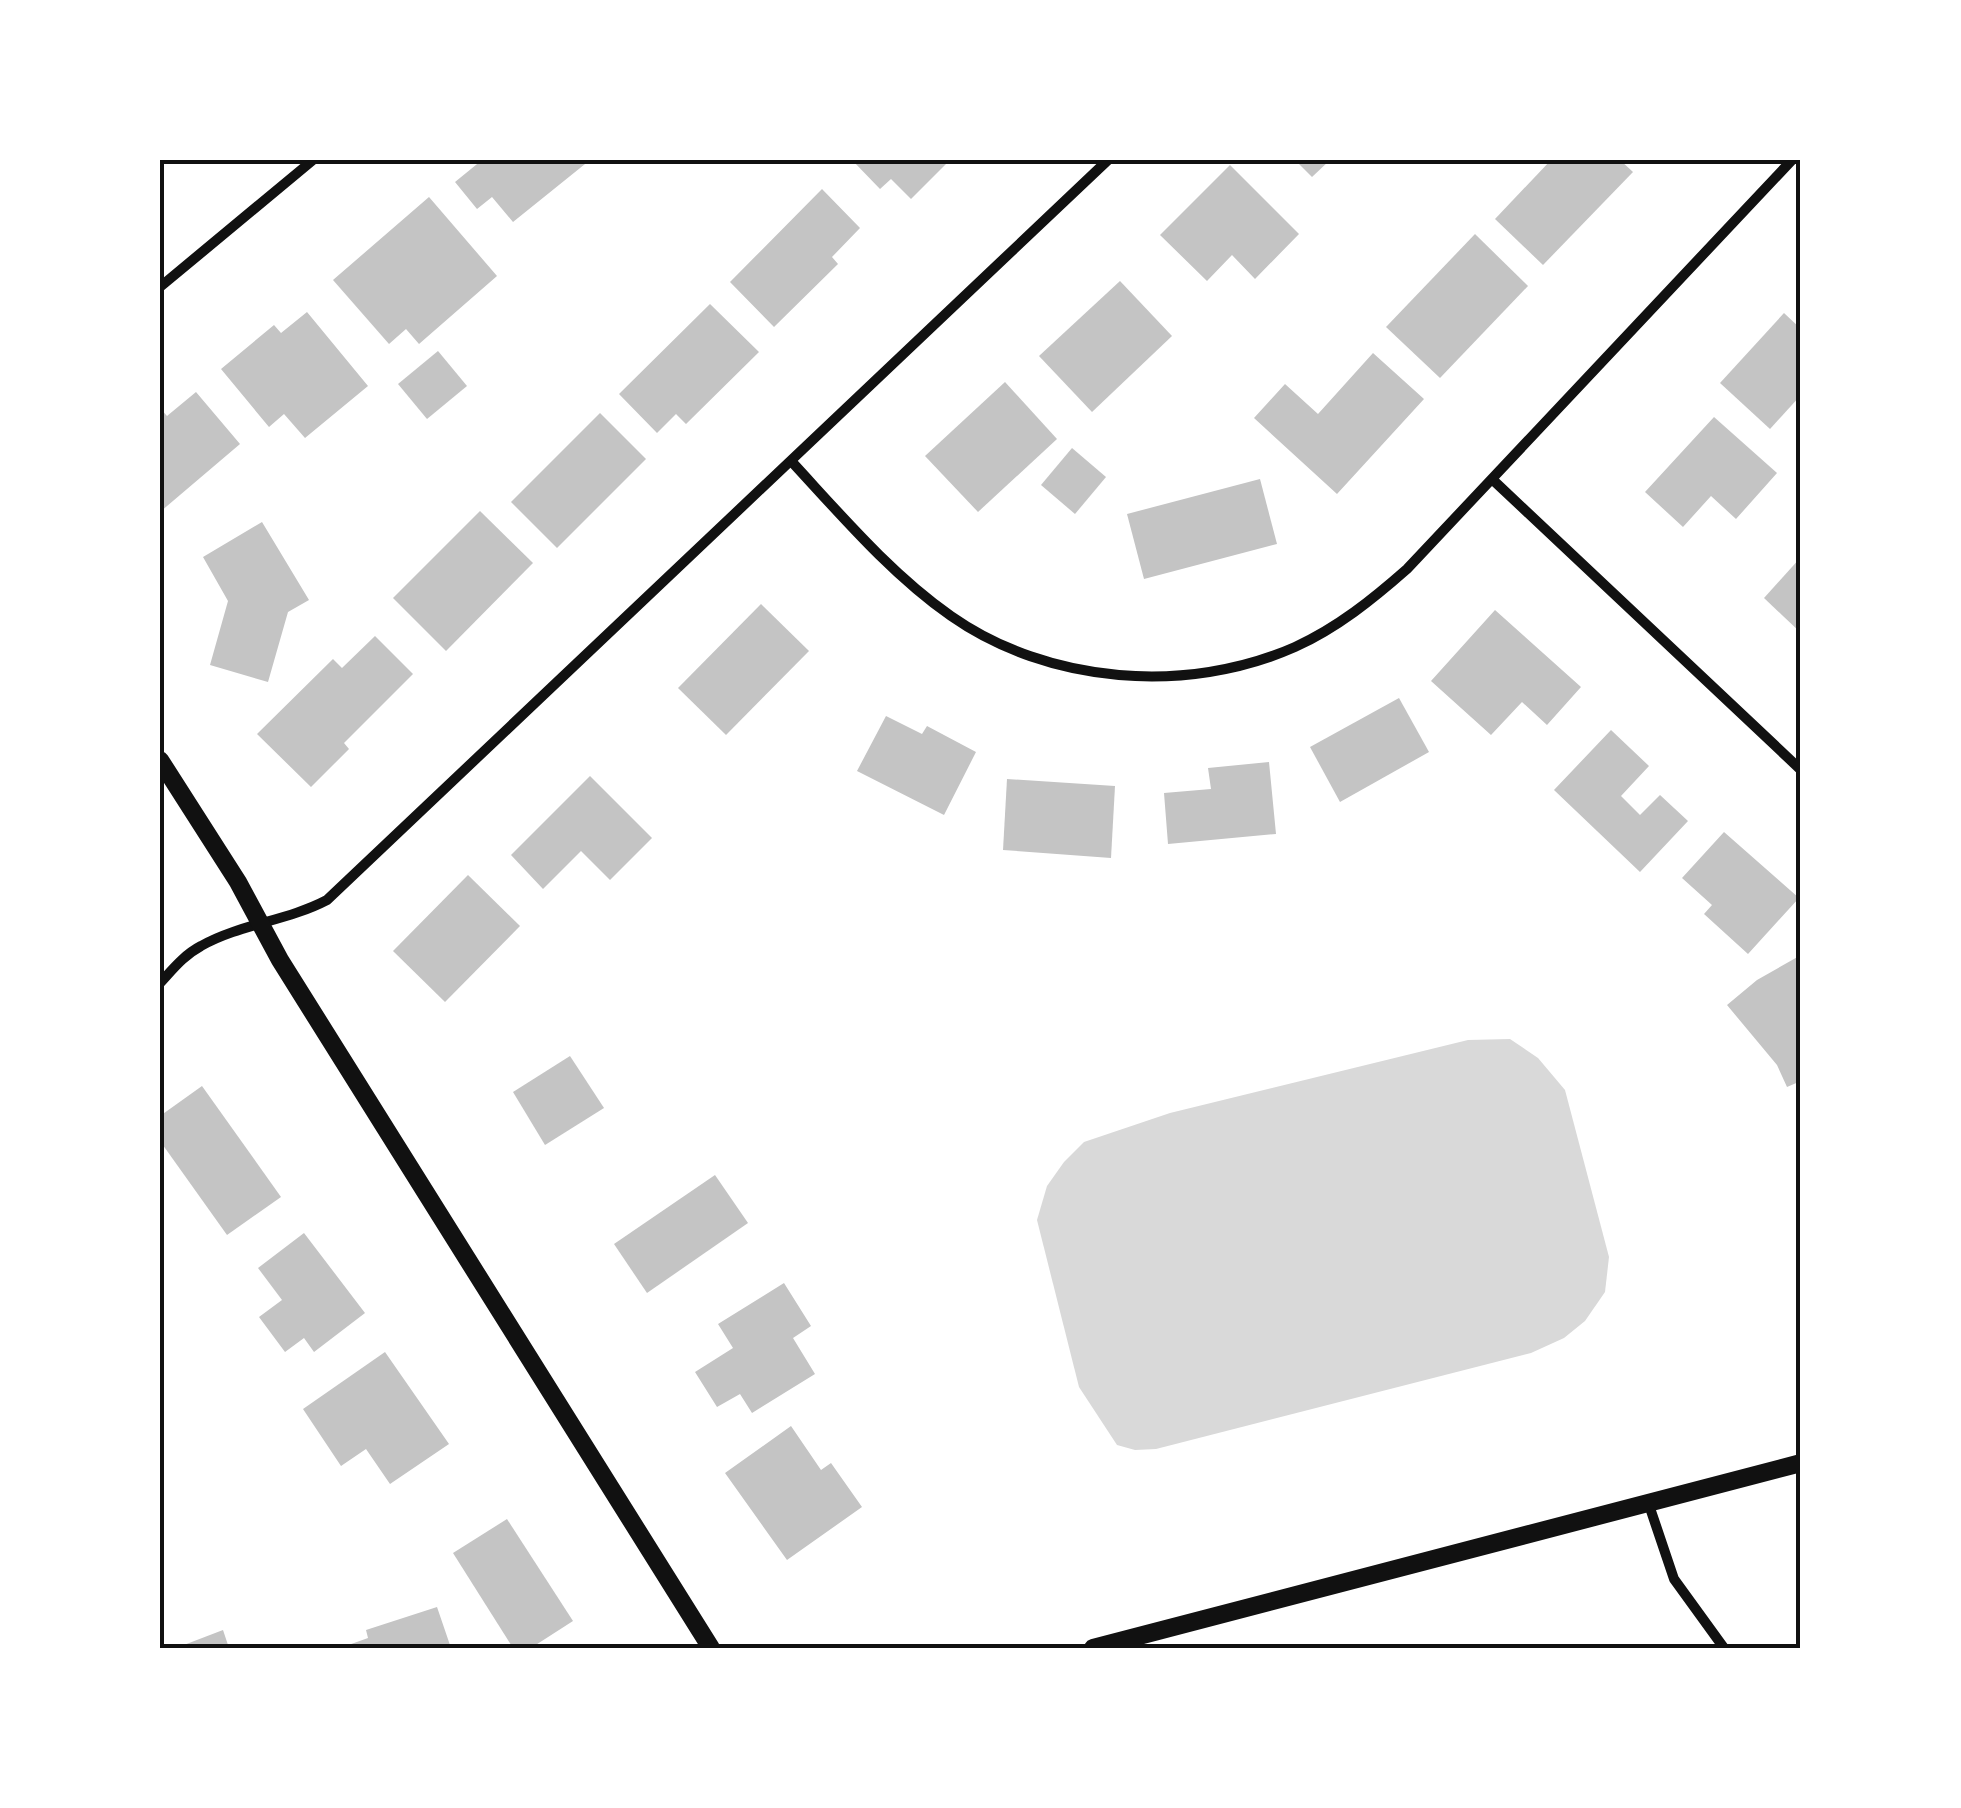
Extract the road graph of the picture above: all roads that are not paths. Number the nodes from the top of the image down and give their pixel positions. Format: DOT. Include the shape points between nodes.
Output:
graph roads {
  1 [pos="312,160"];
  2 [pos="1108,160"];
  3 [pos="1792,160"];
  4 [pos="160,288"];
  5 [pos="792,462"];
  6 [pos="1493,480"];
  7 [pos="160,760"];
  8 [pos="1801,770"];
  9 [pos="260,923"];
  10 [pos="160,983"];
  11 [pos="1801,1463"];
  12 [pos="1648,1502"];
  13 [pos="711,1648"];
  14 [pos="1092,1648"];
  15 [pos="1724,1648"];
  1 -- 4 [label="street"];
  2 -- 5 [label="street"];
  3 -- 6 [label="street"];
  5 -- 6 [label="street" via="897,571 952,617 1052,664 1124,676 1209,671 1295,647 1373,599"];
  5 -- 9 [label="street" via="327,900"];
  6 -- 8 [label="street"];
  7 -- 9 [label="street"];
  9 -- 10 [label="street" via="204,944"];
  9 -- 13 [label="street"];
  11 -- 12 [label="street"];
  12 -- 14 [label="street"];
  12 -- 15 [label="street" via="1674,1579"];
}
